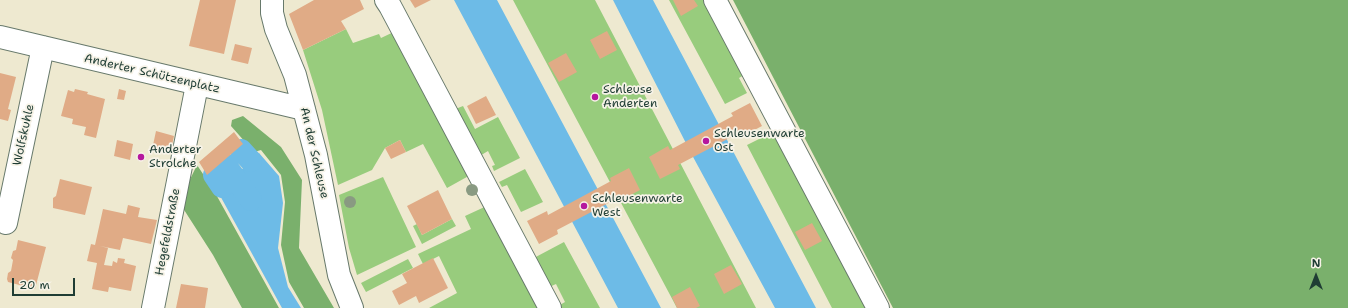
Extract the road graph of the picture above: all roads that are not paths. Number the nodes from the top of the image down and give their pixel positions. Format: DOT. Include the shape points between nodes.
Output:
graph roads {
  1 [pos="272,0"];
  2 [pos="386,0"];
  3 [pos="715,0"];
  4 [pos="0,37"];
  5 [pos="43,48"];
  6 [pos="197,85"];
  7 [pos="304,109"];
  8 [pos="6,222"];
  9 [pos="153,308"];
  10 [pos="352,308"];
  11 [pos="550,308"];
  12 [pos="878,308"];
  1 -- 7 [label="street, An der Schleuse" via="276,29 287,53"];
  2 -- 11 [label="street"];
  3 -- 12 [label="street"];
  4 -- 5 [label="street, Anderter Schützenplatz"];
  5 -- 6 [label="street, Anderter Schützenplatz"];
  5 -- 8 [label="street, Wolfskuhle"];
  6 -- 7 [label="street, Anderter Schützenplatz"];
  6 -- 9 [label="street, Hegefeldstraße"];
  7 -- 10 [label="street, An der Schleuse" via="323,190 335,260"];
}
